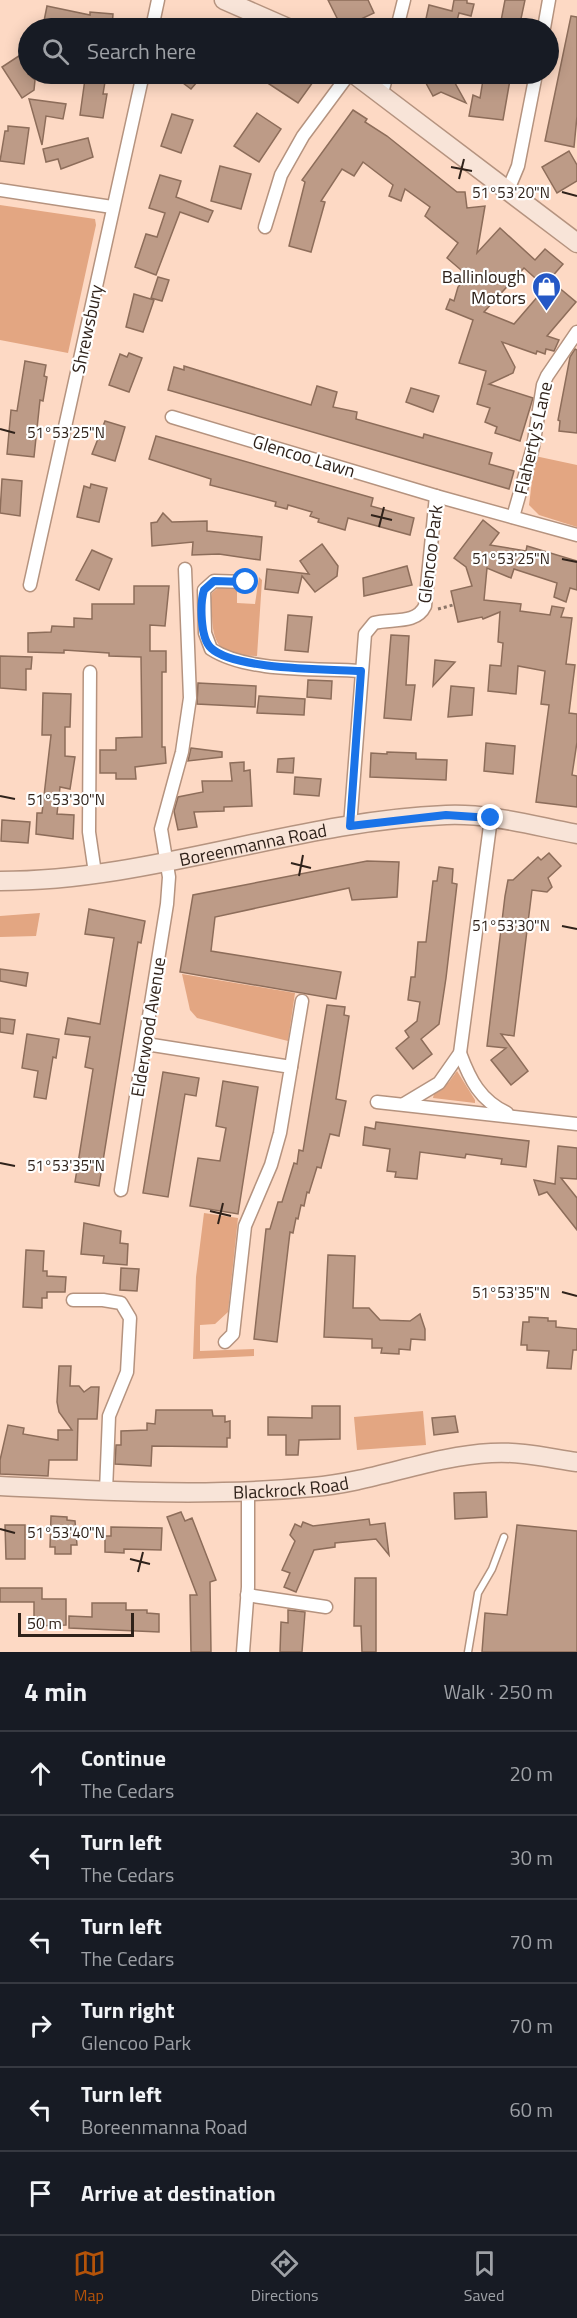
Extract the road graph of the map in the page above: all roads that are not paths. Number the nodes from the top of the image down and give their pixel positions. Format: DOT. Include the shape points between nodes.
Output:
graph roads {
  1 [pos="158,0"];
  2 [pos="224,0"];
  3 [pos="404,0"];
  4 [pos="549,0"];
  5 [pos="154,18"];
  6 [pos="265,18"];
  7 [pos="400,18"];
  8 [pos="546,18"];
  9 [pos="141,84"];
  10 [pos="342,84"];
  11 [pos="369,84"];
  12 [pos="384,84"];
  13 [pos="534,84"];
  14 [pos="382,93"];
  15 [pos="0,190"];
  16 [pos="508,190"];
  17 [pos="112,207"];
  18 [pos="266,227"];
  19 [pos="577,243"];
  20 [pos="577,332"];
  21 [pos="172,417"];
  22 [pos="436,496"];
  23 [pos="513,517"];
  24 [pos="577,535"];
  25 [pos="185,569"];
  26 [pos="246,582"];
  27 [pos="30,585"];
  28 [pos="361,671"];
  29 [pos="90,672"];
  30 [pos="491,818"];
  31 [pos="350,826"];
  32 [pos="577,834"];
  33 [pos="166,864"];
  34 [pos="95,873"];
  35 [pos="0,881"];
  36 [pos="302,1001"];
  37 [pos="146,1044"];
  38 [pos="460,1053"];
  39 [pos="291,1067"];
  40 [pos="377,1102"];
  41 [pos="404,1104"];
  42 [pos="513,1116"];
  43 [pos="577,1124"];
  44 [pos="121,1190"];
  45 [pos="73,1300"];
  46 [pos="225,1342"];
  47 [pos="577,1462"];
  48 [pos="0,1486"];
  49 [pos="106,1491"];
  50 [pos="248,1492"];
  51 [pos="504,1538"];
  52 [pos="248,1594"];
  53 [pos="326,1607"];
  54 [pos="243,1652"];
  55 [pos="468,1652"];
  1 -- 5 [label="street"];
  2 -- 6 [label="street"];
  3 -- 7 [label="street"];
  4 -- 8 [label="street"];
  9 -- 17 [label="street, Shrewsbury"];
  10 -- 18 [label="street" via="303,136 281,175"];
  11 -- 14 [label="street"];
  12 -- 14 [label="street"];
  13 -- 16 [label="street" via="518,166"];
  14 -- 16 [label="street"];
  15 -- 17 [label="street"];
  16 -- 19 [label="street"];
  17 -- 27 [label="street, Shrewsbury"];
  20 -- 23 [label="street, Flaherty's Lane" via="543,385 533,447"];
  21 -- 22 [label="street, Glencoo Lawn"];
  22 -- 23 [label="street, Glencoo Park"];
  22 -- 28 [label="street, Glencoo Park" via="425,606 412,618 382,621 368,627"];
  23 -- 24 [label="street, Glencoo Park"];
  25 -- 33 [label="street, Elderwood Avenue" via="190,699 182,752 161,826"];
  26 -- 28 [label="street" via="214,581 204,590 205,640 211,649 259,664"];
  28 -- 31 [label="street, Glencoo Park"];
  29 -- 34 [label="street" via="89,832"];
  30 -- 31 [label="street, Boreenmanna Road" via="446,815"];
  30 -- 32 [label="street, Boreenmanna Road"];
  30 -- 38 [label="street"];
  31 -- 33 [label="street, Boreenmanna Road"];
  33 -- 34 [label="street, Boreenmanna Road"];
  33 -- 37 [label="street, Elderwood Avenue" via="167,904"];
  34 -- 35 [label="street, Boreenmanna Road"];
  36 -- 39 [label="street"];
  37 -- 39 [label="street"];
  37 -- 44 [label="street, Elderwood Avenue"];
  38 -- 41 [label="street" via="439,1083"];
  38 -- 42 [label="street" via="482,1096"];
  39 -- 46 [label="street" via="272,1161 245,1226 233,1334"];
  40 -- 41 [label="street"];
  41 -- 42 [label="street"];
  42 -- 43 [label="street"];
  45 -- 49 [label="street" via="122,1303 130,1318 127,1372 109,1416"];
  47 -- 50 [label="street, Blackrock Road" via="519,1453 486,1453 345,1483"];
  48 -- 49 [label="street, Blackrock Road"];
  49 -- 50 [label="street, Blackrock Road"];
  50 -- 52 [label="street"];
  51 -- 55 [label="lane" via="478,1593"];
  52 -- 53 [label="street"];
  52 -- 54 [label="street"];
}
